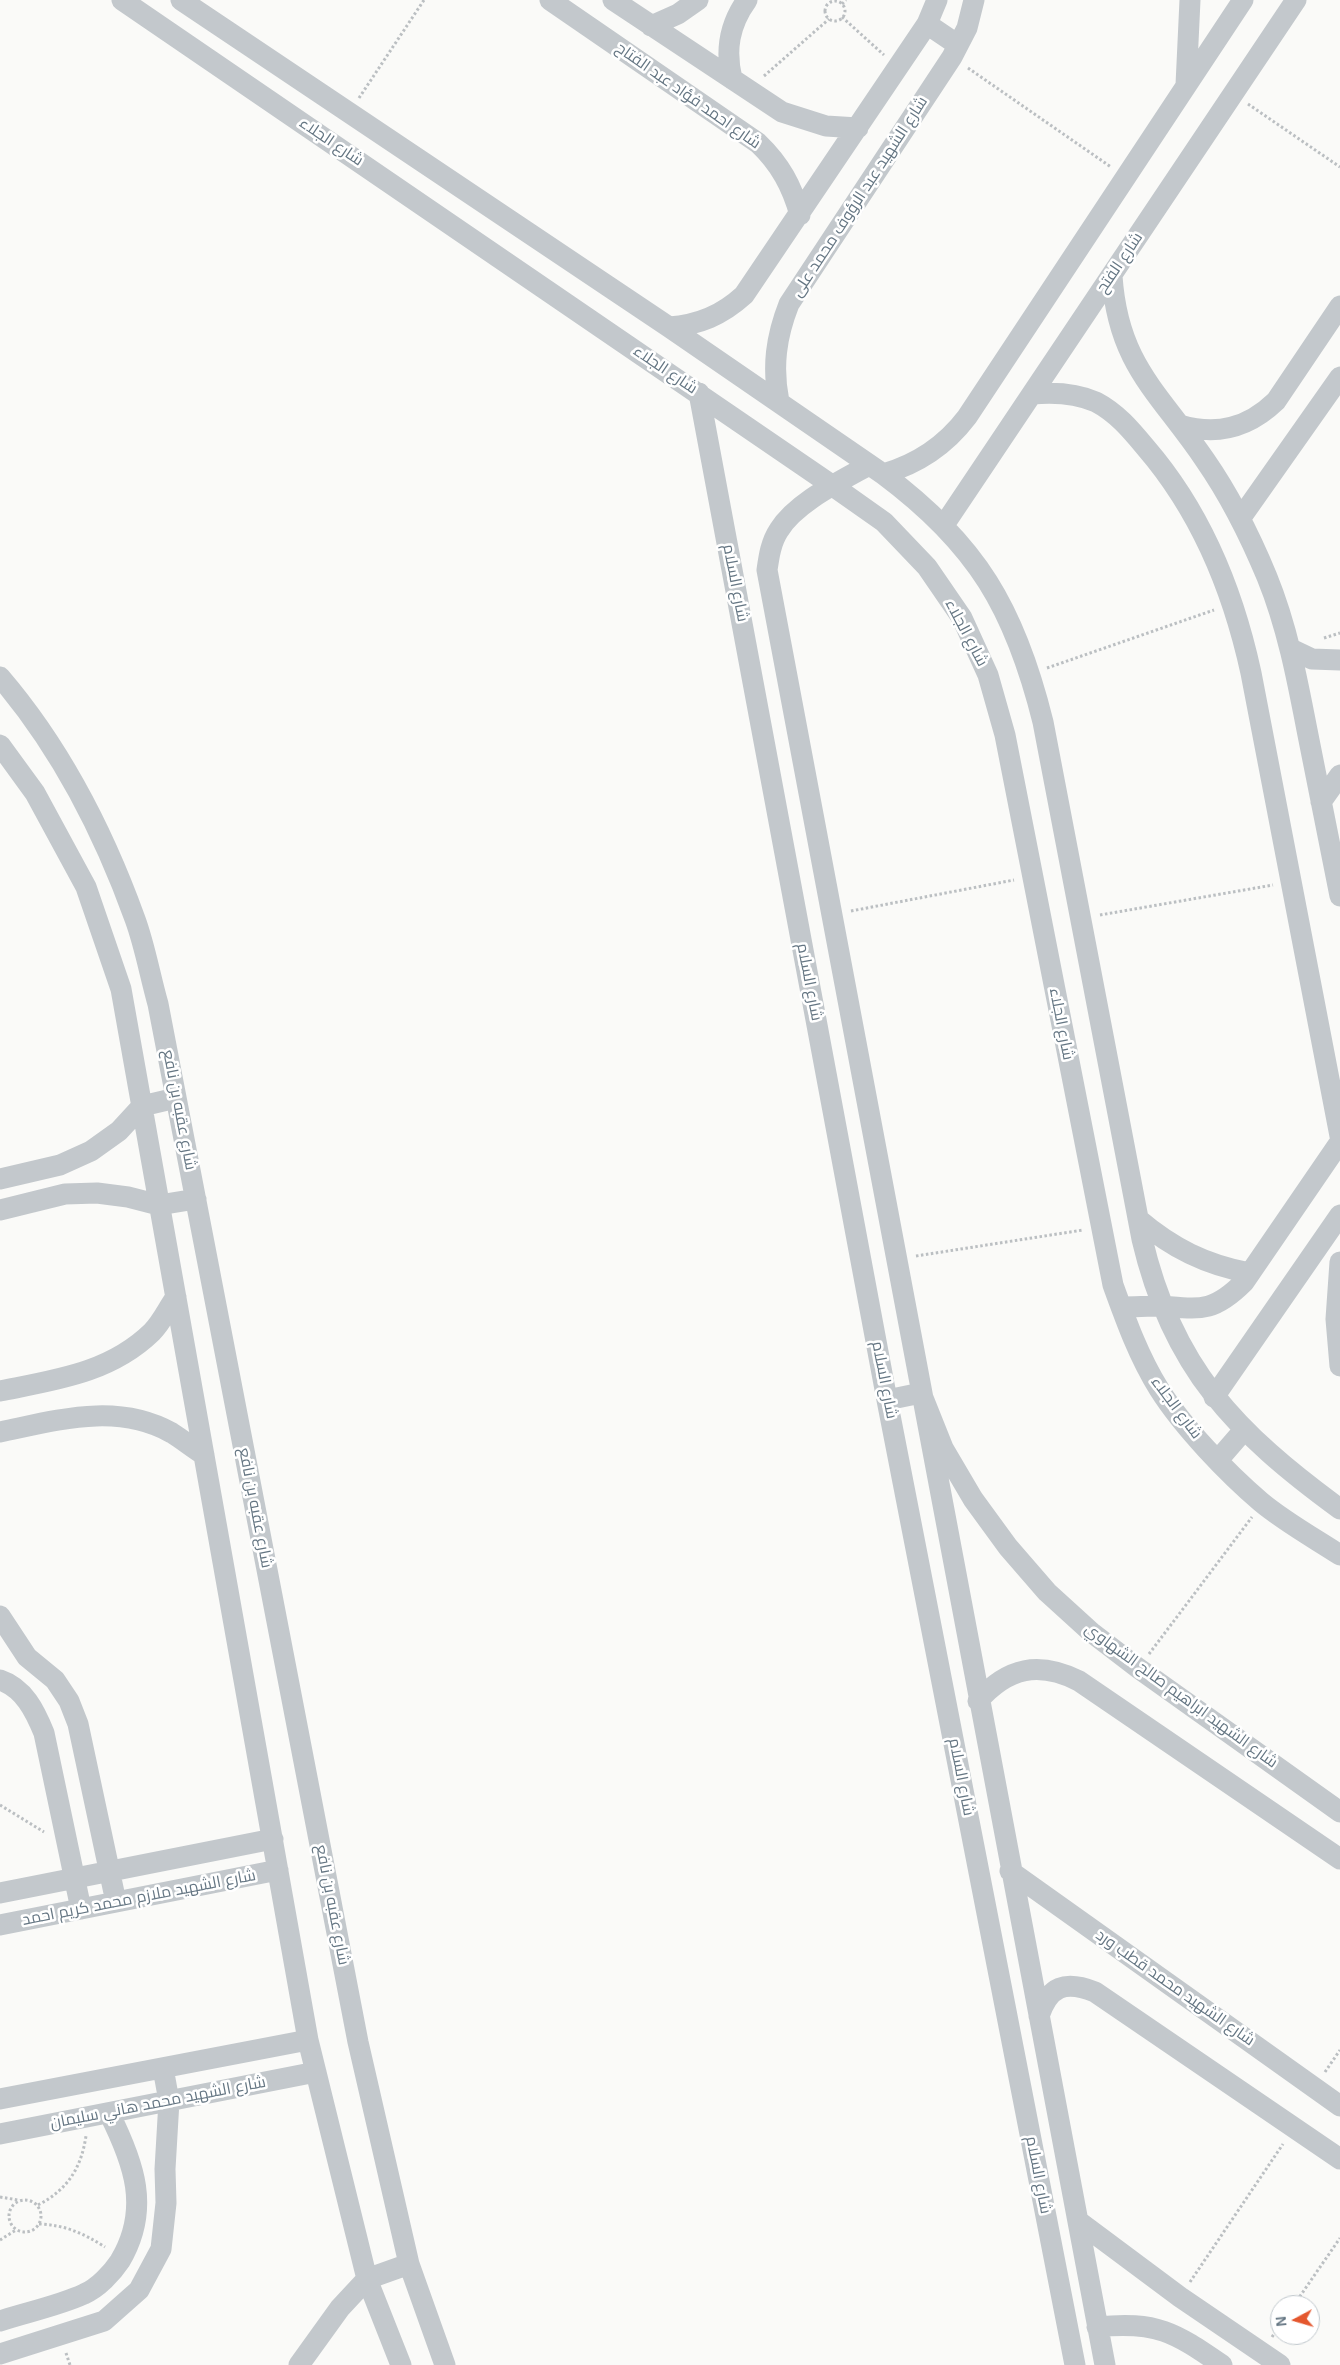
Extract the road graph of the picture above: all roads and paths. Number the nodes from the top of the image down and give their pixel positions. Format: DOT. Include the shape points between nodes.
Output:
graph roads {
  1 [pos="122,0"];
  2 [pos="182,0"];
  3 [pos="424,0"];
  4 [pos="550,0"];
  5 [pos="613,0"];
  6 [pos="698,0"];
  7 [pos="747,0"];
  8 [pos="846,0"];
  9 [pos="937,0"];
  10 [pos="974,0"];
  11 [pos="1190,0"];
  12 [pos="1243,0"];
  13 [pos="1296,0"];
  14 [pos="828,1"];
  15 [pos="842,4"];
  16 [pos="842,17"];
  17 [pos="829,19"];
  18 [pos="927,24"];
  19 [pos="651,26"];
  20 [pos="955,51"];
  21 [pos="899,66"];
  22 [pos="740,85"];
  23 [pos="1186,86"];
  24 [pos="1233,94"];
  25 [pos="349,113"];
  26 [pos="858,128"];
  27 [pos="1340,167"];
  28 [pos="1126,178"];
  29 [pos="800,215"];
  30 [pos="1112,276"];
  31 [pos="1340,306"];
  32 [pos="669,327"];
  33 [pos="1340,376"];
  34 [pos="699,393"];
  35 [pos="1032,394"];
  36 [pos="779,402"];
  37 [pos="1180,424"];
  38 [pos="876,469"];
  39 [pos="833,486"];
  40 [pos="1240,519"];
  41 [pos="944,524"];
  42 [pos="1233,603"];
  43 [pos="1291,649"];
  44 [pos="1340,660"];
  45 [pos="1031,674"];
  46 [pos="0,677"];
  47 [pos="0,745"];
  48 [pos="1340,775"];
  49 [pos="1321,802"];
  50 [pos="1032,877"];
  51 [pos="1291,882"];
  52 [pos="1340,896"];
  53 [pos="830,914"];
  54 [pos="1080,918"];
  55 [pos="176,1098"];
  56 [pos="142,1106"];
  57 [pos="1340,1136"];
  58 [pos="1340,1142"];
  59 [pos="0,1179"];
  60 [pos="196,1199"];
  61 [pos="160,1205"];
  62 [pos="0,1210"];
  63 [pos="1340,1215"];
  64 [pos="1138,1218"];
  65 [pos="1100,1227"];
  66 [pos="895,1259"];
  67 [pos="1340,1262"];
  68 [pos="1250,1273"];
  69 [pos="176,1297"];
  70 [pos="1162,1306"];
  71 [pos="1121,1307"];
  72 [pos="1340,1366"];
  73 [pos="0,1391"];
  74 [pos="921,1393"];
  75 [pos="1214,1397"];
  76 [pos="887,1400"];
  77 [pos="1244,1430"];
  78 [pos="0,1432"];
  79 [pos="204,1455"];
  80 [pos="1218,1460"];
  81 [pos="1263,1503"];
  82 [pos="1340,1509"];
  83 [pos="1340,1555"];
  84 [pos="0,1616"];
  85 [pos="27,1657"];
  86 [pos="1138,1668"];
  87 [pos="3,1681"];
  88 [pos="978,1701"];
  89 [pos="0,1805"];
  90 [pos="1340,1812"];
  91 [pos="272,1839"];
  92 [pos="68,1847"];
  93 [pos="1340,1859"];
  94 [pos="278,1870"];
  95 [pos="110,1871"];
  96 [pos="1010,1871"];
  97 [pos="74,1878"];
  98 [pos="0,1893"];
  99 [pos="116,1902"];
  100 [pos="81,1909"];
  101 [pos="0,1925"];
  102 [pos="1039,2016"];
  103 [pos="308,2040"];
  104 [pos="1340,2050"];
  105 [pos="163,2068"];
  106 [pos="316,2072"];
  107 [pos="1314,2087"];
  108 [pos="0,2099"];
  109 [pos="169,2101"];
  110 [pos="1340,2106"];
  111 [pos="109,2112"];
  112 [pos="84,2117"];
  113 [pos="1293,2128"];
  114 [pos="0,2134"];
  115 [pos="1340,2159"];
  116 [pos="0,2197"];
  117 [pos="19,2200"];
  118 [pos="38,2206"];
  119 [pos="1078,2221"];
  120 [pos="39,2224"];
  121 [pos="16,2230"];
  122 [pos="1340,2238"];
  123 [pos="0,2240"];
  124 [pos="121,2258"];
  125 [pos="409,2264"];
  126 [pos="367,2279"];
  127 [pos="1301,2295"];
  128 [pos="1180,2297"];
  129 [pos="0,2321"];
  130 [pos="1097,2327"];
  131 [pos="0,2354"];
  132 [pos="299,2365"];
  133 [pos="401,2365"];
  134 [pos="445,2365"];
  135 [pos="1075,2365"];
  136 [pos="1104,2365"];
  137 [pos="1222,2365"];
  138 [pos="1280,2365"];
  1 -- 34 [label="street, شارع الجلاء"];
  2 -- 25 [label="street"];
  3 -- 25 [label="path"];
  4 -- 29 [label="street, شارع احمد فؤاد عبد الفتاح" via="758,143 781,168"];
  5 -- 19 [label="street"];
  6 -- 19 [label="street" via="678,14"];
  7 -- 22 [label="street" via="729,38 728,58"];
  8 -- 15 [label="path"];
  9 -- 18 [label="street"];
  10 -- 20 [label="street, شارع الشهيد عبد الرؤوف محمد على"];
  11 -- 23 [label="street"];
  12 -- 23 [label="street"];
  13 -- 24 [label="street, شارع الفتح"];
  14 -- 15 [label="path"];
  14 -- 17 [label="path" via="825,12"];
  15 -- 16 [label="path" via="845,10"];
  16 -- 17 [label="path"];
  16 -- 21 [label="path"];
  17 -- 22 [label="path"];
  18 -- 20 [label="street"];
  18 -- 21 [label="street"];
  19 -- 22 [label="street"];
  20 -- 28 [label="path"];
  20 -- 36 [label="street, شارع الشهيد عبد الرؤوف محمد على" via="789,304 775,352"];
  21 -- 26 [label="street"];
  22 -- 26 [label="street" via="796,118 826,126"];
  23 -- 28 [label="street"];
  24 -- 27 [label="path"];
  24 -- 30 [label="street, شارع الفتح"];
  25 -- 32 [label="street"];
  26 -- 29 [label="street"];
  28 -- 38 [label="street" via="958,428 924,457"];
  29 -- 32 [label="street" via="755,282 732,306 702,322"];
  30 -- 35 [label="street, شارع الفتح"];
  30 -- 37 [label="street" via="1118,321 1134,364"];
  31 -- 37 [label="street" via="1276,401 1265,412 1253,420 1224,430 1194,429"];
  32 -- 36 [label="street"];
  33 -- 40 [label="street"];
  34 -- 39 [label="street, شارع الجلاء"];
  34 -- 76 [label="street, شارع السلام"];
  35 -- 41 [label="street, شارع الفتح"];
  35 -- 42 [label="street" via="1048,392 1080,396 1122,420 1154,457 1192,512 1208,541"];
  36 -- 38 [label="street"];
  37 -- 40 [label="street"];
  38 -- 39 [label="street, شارع السلام"];
  38 -- 41 [label="street"];
  39 -- 50 [label="street, شارع الجلاء" via="884,522 927,567 962,618 991,683 1005,735"];
  39 -- 53 [label="street, شارع السلام" via="792,514 778,530 770,549 767,570"];
  40 -- 43 [label="street" via="1268,578"];
  41 -- 45 [label="street" via="970,555 994,592 1015,630"];
  42 -- 45 [label="path"];
  42 -- 51 [label="street" via="1251,673"];
  43 -- 44 [label="street" via="1312,659"];
  43 -- 49 [label="street"];
  45 -- 54 [label="street"];
  46 -- 55 [label="street, شارع عقبه بن نافع" via="63,765 104,840 136,921 158,1004"];
  47 -- 56 [label="street" via="35,792 86,887 121,989"];
  48 -- 49 [label="street"];
  49 -- 52 [label="street"];
  50 -- 53 [label="path"];
  50 -- 65 [label="street, شارع الجلاء"];
  51 -- 54 [label="path"];
  51 -- 57 [label="street"];
  53 -- 66 [label="street, شارع السلام"];
  54 -- 64 [label="street"];
  55 -- 56 [label="street"];
  55 -- 60 [label="street, شارع عقبه بن نافع"];
  56 -- 59 [label="street" via="119,1131 91,1151 60,1165"];
  56 -- 61 [label="street"];
  58 -- 68 [label="street"];
  60 -- 61 [label="street"];
  60 -- 125 [label="street, شارع عقبه بن نافع" via="358,2042"];
  61 -- 62 [label="street" via="97,1193 73,1194"];
  61 -- 69 [label="street"];
  63 -- 75 [label="street"];
  64 -- 68 [label="street" via="1166,1241 1190,1255"];
  64 -- 70 [label="street" via="1150,1273"];
  65 -- 66 [label="path"];
  65 -- 71 [label="street, شارع الجلاء"];
  66 -- 74 [label="street, شارع السلام"];
  67 -- 72 [label="street" via="1336,1319"];
  68 -- 70 [label="street" via="1235,1291 1213,1305 1188,1310"];
  69 -- 73 [label="street" via="153,1331 120,1358 81,1374"];
  69 -- 79 [label="street"];
  70 -- 71 [label="street"];
  70 -- 75 [label="street" via="1185,1354"];
  71 -- 80 [label="street, شارع الجلاء" via="1141,1357 1160,1390"];
  74 -- 76 [label="street"];
  74 -- 86 [label="street, شارع الشهيد ابراهيم صالح الشهاوي" via="943,1448 973,1499 1008,1547 1047,1592 1090,1632"];
  74 -- 88 [label="street, شارع السلام"];
  75 -- 77 [label="street"];
  76 -- 135 [label="street, شارع السلام"];
  77 -- 80 [label="street"];
  77 -- 82 [label="street" via="1290,1473"];
  78 -- 79 [label="street" via="77,1416 131,1418 171,1432"];
  79 -- 91 [label="street"];
  80 -- 81 [label="street, شارع الجلاء"];
  81 -- 83 [label="street, شارع الجلاء"];
  81 -- 86 [label="path"];
  84 -- 85 [label="street"];
  85 -- 87 [label="street"];
  85 -- 95 [label="street" via="55,1680 69,1701 78,1724"];
  86 -- 90 [label="street, شارع الشهيد ابراهيم صالح الشهاوي"];
  87 -- 92 [label="street" via="21,1692 44,1733"];
  88 -- 93 [label="street" via="1002,1679 1017,1672 1033,1669 1065,1674"];
  88 -- 96 [label="street, شارع السلام"];
  89 -- 92 [label="path"];
  91 -- 94 [label="street"];
  91 -- 95 [label="street, شارع الشهيد ملازم محمد كريم احمد"];
  92 -- 97 [label="street"];
  94 -- 99 [label="street, شارع الشهيد ملازم محمد كريم احمد"];
  94 -- 103 [label="street"];
  95 -- 97 [label="street, شارع الشهيد ملازم محمد كريم احمد"];
  95 -- 99 [label="street"];
  96 -- 102 [label="street, شارع السلام"];
  96 -- 107 [label="street, شارع الشهيد محمد قطب ورد"];
  97 -- 98 [label="street, شارع الشهيد ملازم محمد كريم احمد"];
  97 -- 100 [label="street"];
  99 -- 100 [label="street, شارع الشهيد ملازم محمد كريم احمد"];
  100 -- 101 [label="street, شارع الشهيد ملازم محمد كريم احمد"];
  102 -- 113 [label="street" via="1045,1998 1056,1991 1069,1986 1095,1992"];
  102 -- 119 [label="street, شارع السلام"];
  103 -- 105 [label="street, شارع الشهيد محمد هاني سليمان"];
  103 -- 106 [label="street"];
  104 -- 107 [label="path"];
  105 -- 108 [label="street, شارع الشهيد محمد هاني سليمان"];
  105 -- 109 [label="street"];
  106 -- 109 [label="street, شارع الشهيد محمد هاني سليمان"];
  106 -- 126 [label="street"];
  107 -- 110 [label="street, شارع الشهيد محمد قطب ورد"];
  109 -- 111 [label="street, شارع الشهيد محمد هاني سليمان"];
  109 -- 131 [label="street" via="166,2203 161,2249 139,2290 104,2321"];
  111 -- 112 [label="street, شارع الشهيد محمد هاني سليمان"];
  111 -- 124 [label="street" via="124,2142 138,2207 131,2242"];
  112 -- 114 [label="street, شارع الشهيد محمد هاني سليمان"];
  112 -- 118 [label="path" via="84,2153 77,2170 54,2197"];
  113 -- 115 [label="street"];
  113 -- 128 [label="path"];
  116 -- 117 [label="path"];
  117 -- 118 [label="path" via="31,2200"];
  117 -- 121 [label="path" via="9,2211 10,2222"];
  118 -- 120 [label="path" via="41,2214"];
  119 -- 128 [label="street"];
  119 -- 130 [label="street, شارع السلام"];
  120 -- 121 [label="path" via="31,2231"];
  120 -- 124 [label="path" via="84,2233"];
  121 -- 123 [label="path"];
  122 -- 127 [label="path"];
  124 -- 129 [label="street" via="113,2272 85,2294"];
  125 -- 126 [label="street"];
  125 -- 134 [label="street, شارع عقبه بن نافع"];
  126 -- 132 [label="street" via="340,2308"];
  126 -- 133 [label="street"];
  128 -- 138 [label="street"];
  130 -- 136 [label="street, شارع السلام"];
  130 -- 137 [label="street" via="1120,2325 1171,2332"];
}
